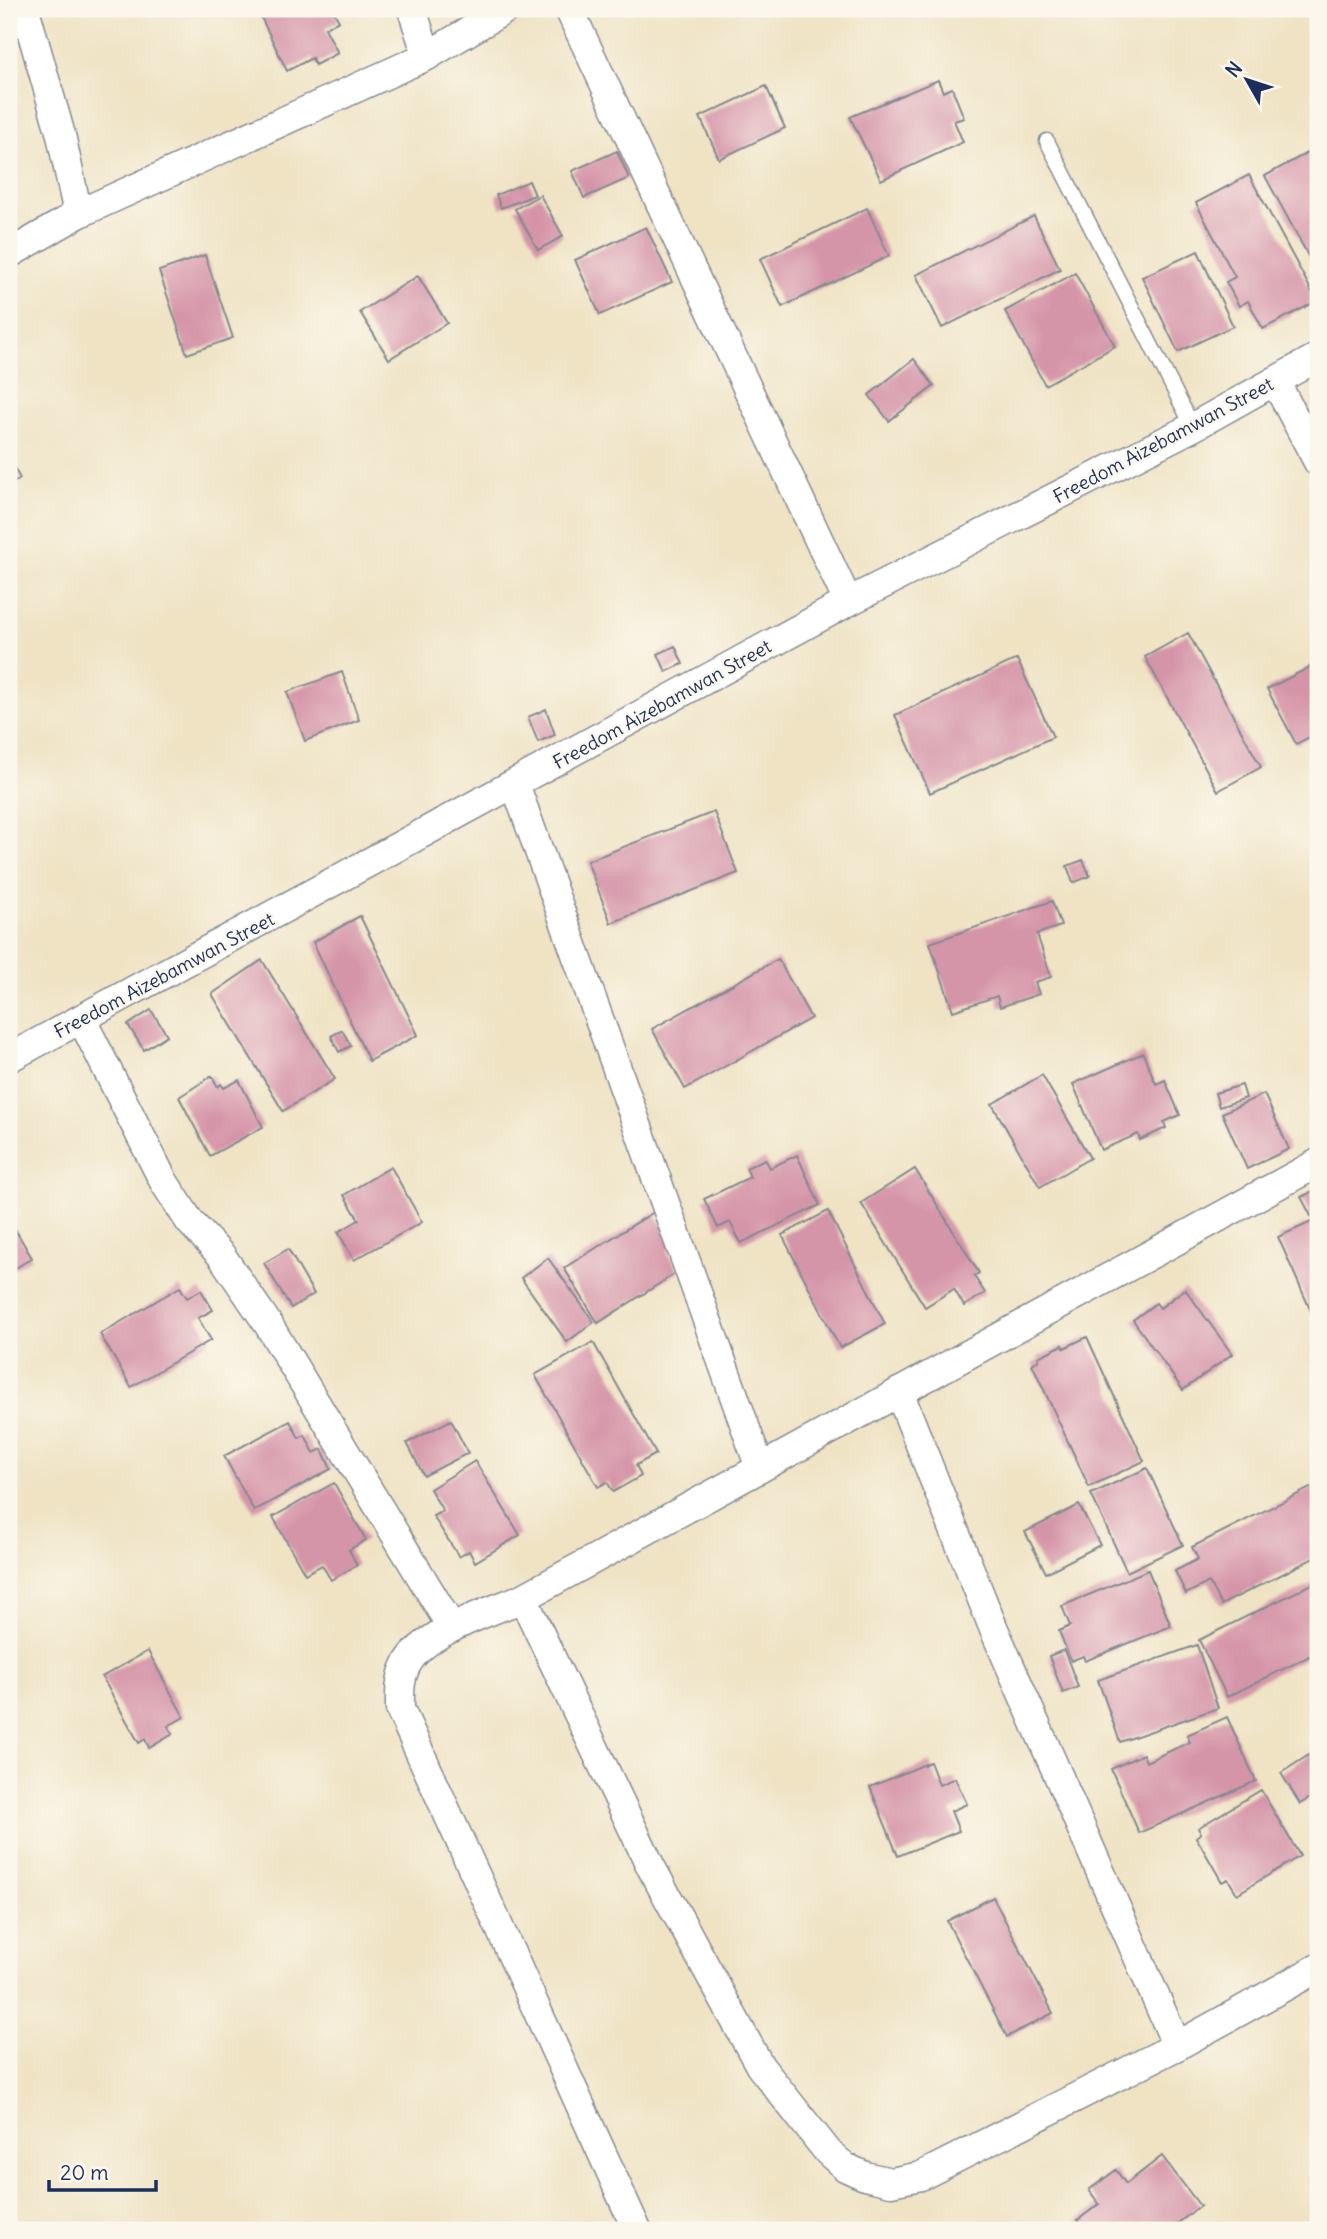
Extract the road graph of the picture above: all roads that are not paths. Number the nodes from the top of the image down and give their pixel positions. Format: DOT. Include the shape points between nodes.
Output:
graph roads {
  1 [pos="25,9"];
  2 [pos="412,9"];
  3 [pos="506,9"];
  4 [pos="569,9"];
  5 [pos="427,55"];
  6 [pos="1047,141"];
  7 [pos="78,214"];
  8 [pos="9,254"];
  9 [pos="1318,356"];
  10 [pos="1275,380"];
  11 [pos="1193,427"];
  12 [pos="1318,462"];
  13 [pos="848,602"];
  14 [pos="515,785"];
  15 [pos="82,1020"];
  16 [pos="9,1058"];
  17 [pos="1318,1163"];
  18 [pos="899,1392"];
  19 [pos="761,1468"];
  20 [pos="523,1598"];
  21 [pos="452,1628"];
  22 [pos="1318,1968"];
  23 [pos="1177,2046"];
  24 [pos="637,2230"];
  1 -- 7 [label="street"];
  2 -- 5 [label="street"];
  3 -- 5 [label="street"];
  4 -- 13 [label="street"];
  5 -- 7 [label="street"];
  6 -- 11 [label="lane"];
  7 -- 8 [label="street"];
  9 -- 10 [label="street, Freedom Aizebamwan Street"];
  10 -- 11 [label="street, Freedom Aizebamwan Street"];
  10 -- 12 [label="street"];
  11 -- 13 [label="street, Freedom Aizebamwan Street"];
  13 -- 14 [label="street, Freedom Aizebamwan Street"];
  14 -- 15 [label="street, Freedom Aizebamwan Street"];
  14 -- 19 [label="street"];
  15 -- 16 [label="street, Freedom Aizebamwan Street"];
  15 -- 21 [label="street" via="164,1182 268,1324"];
  17 -- 18 [label="street"];
  18 -- 19 [label="street"];
  18 -- 23 [label="street" via="998,1639"];
  19 -- 20 [label="street"];
  20 -- 21 [label="street"];
  20 -- 23 [label="street" via="651,1867 760,2066 845,2167 891,2182 921,2176"];
  21 -- 24 [label="street" via="419,1650 406,1666 400,1709"];
  22 -- 23 [label="street"];
}
